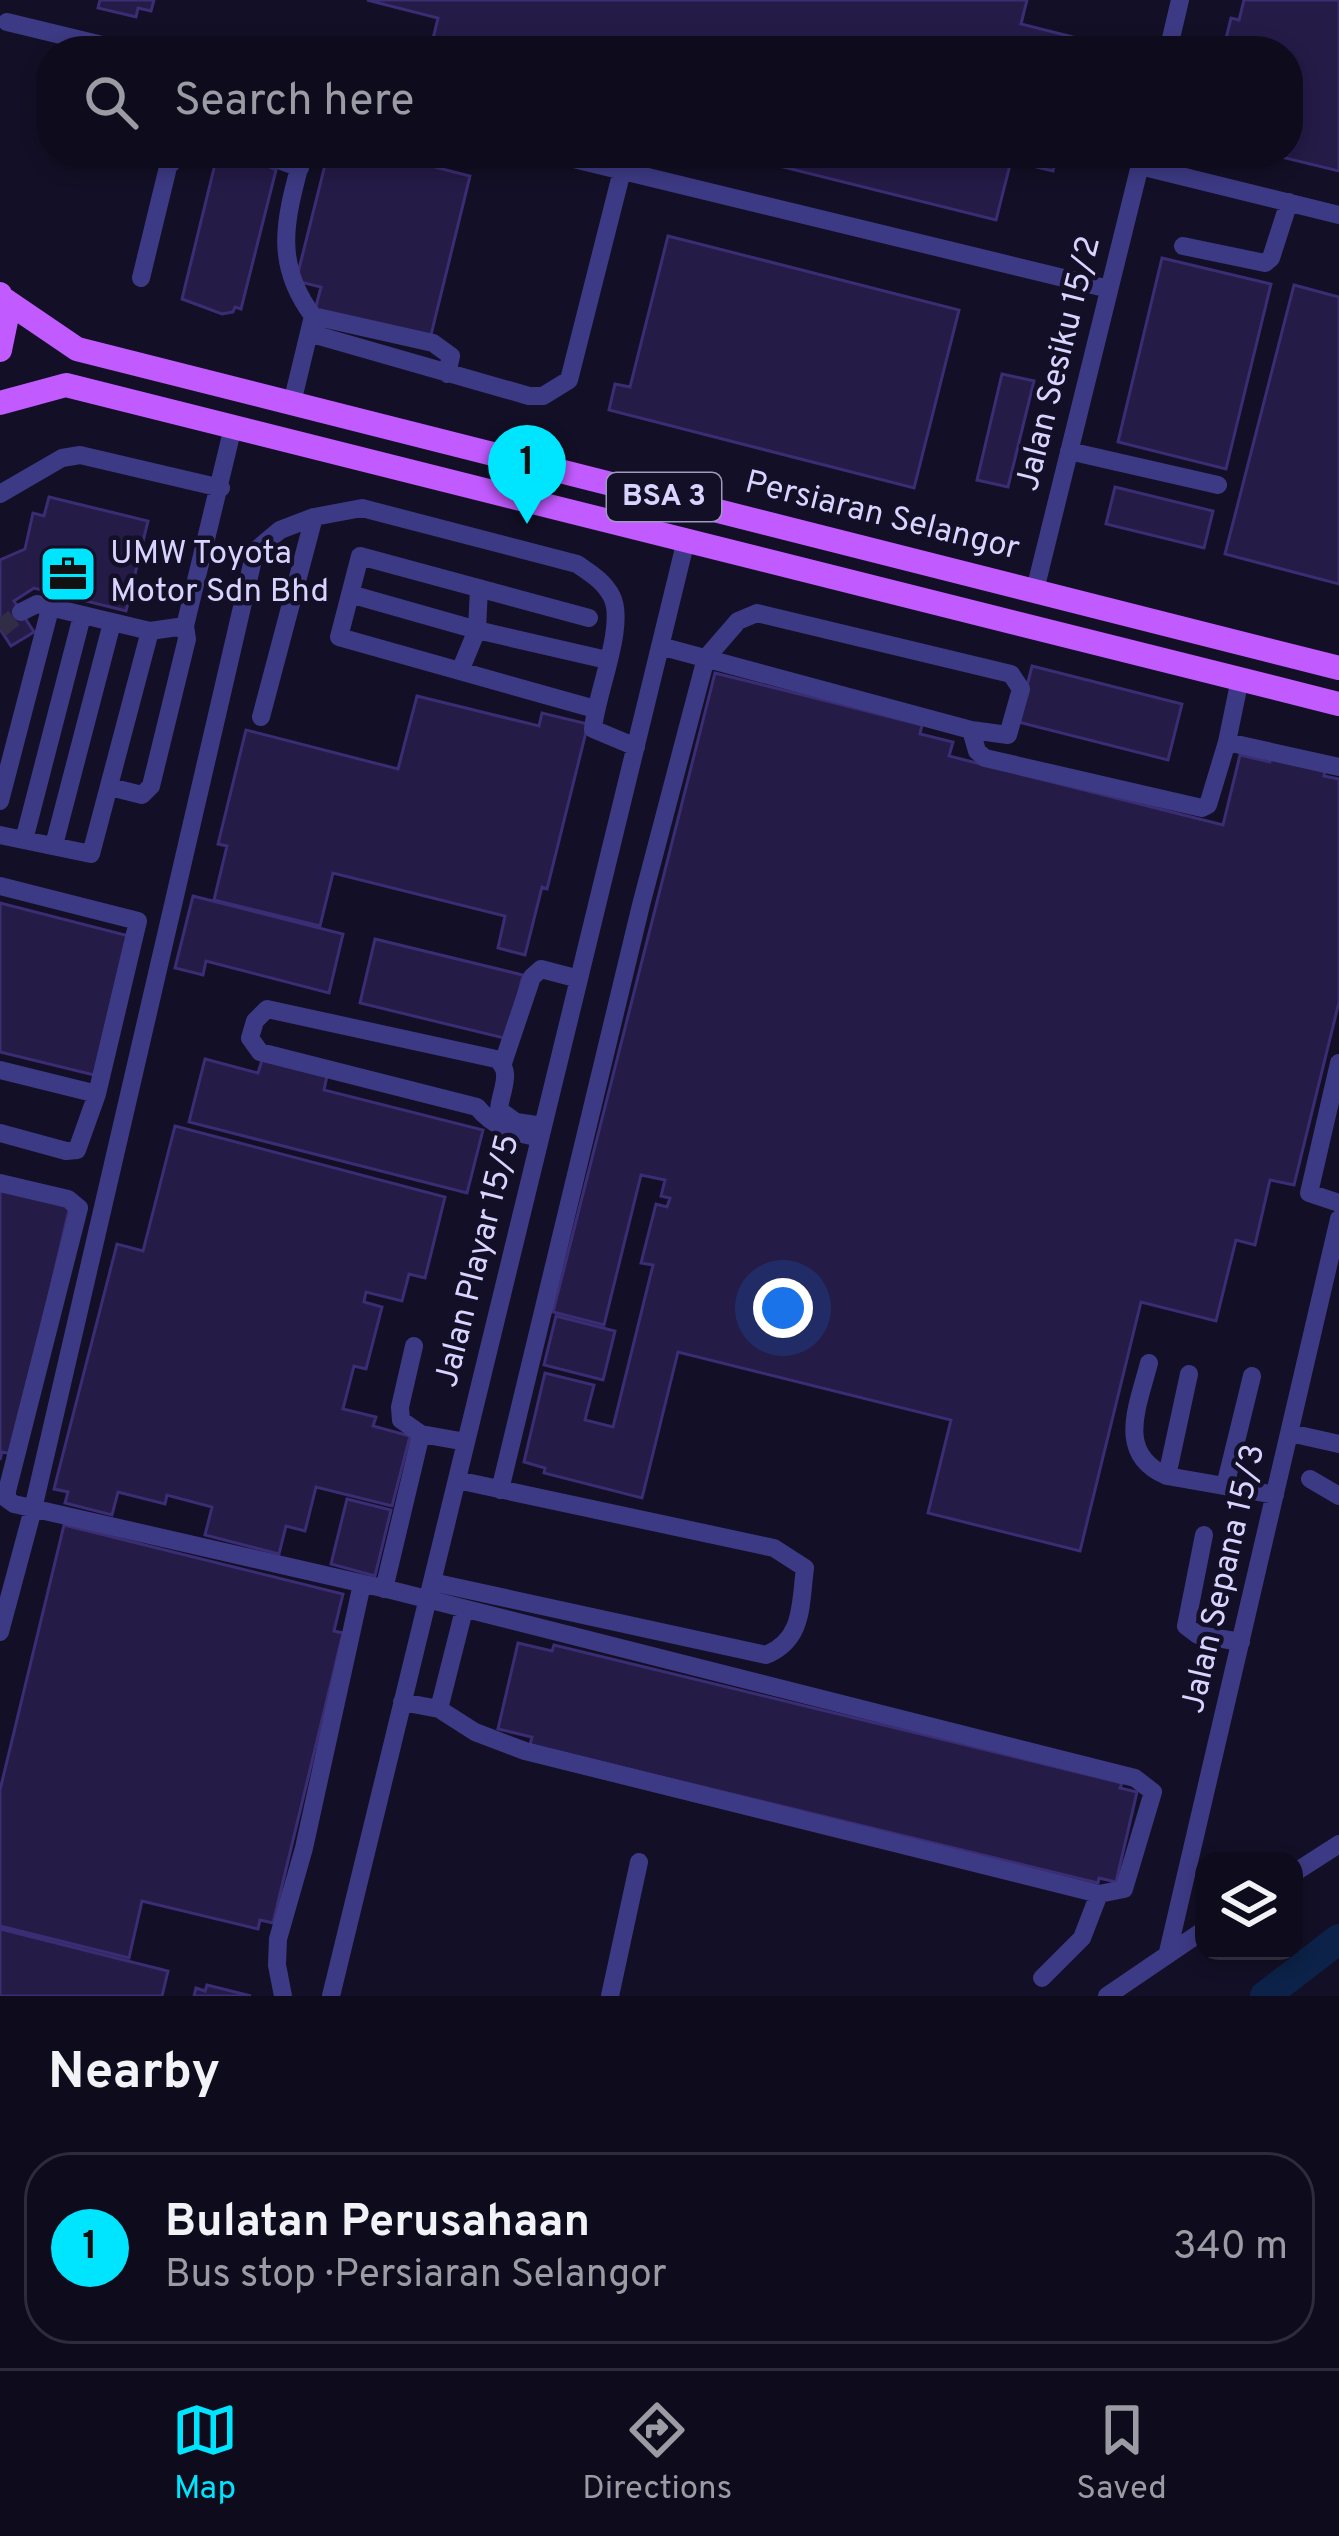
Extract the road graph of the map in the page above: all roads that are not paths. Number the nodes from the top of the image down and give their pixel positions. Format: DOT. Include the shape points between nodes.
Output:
graph roads {
  1 [pos="1180,0"];
  2 [pos="7,22"];
  3 [pos="65,36"];
  4 [pos="1172,36"];
  5 [pos="168,168"];
  6 [pos="300,168"];
  7 [pos="610,168"];
  8 [pos="1139,168"];
  9 [pos="1172,168"];
  10 [pos="622,171"];
  11 [pos="1288,202"];
  12 [pos="1339,215"];
  13 [pos="1183,246"];
  14 [pos="141,278"];
  15 [pos="1109,289"];
  16 [pos="1,296"];
  17 [pos="311,325"];
  18 [pos="0,350"];
  19 [pos="0,403"];
  20 [pos="292,403"];
  21 [pos="233,427"];
  22 [pos="1069,451"];
  23 [pos="1218,485"];
  24 [pos="221,488"];
  25 [pos="0,494"];
  26 [pos="314,517"];
  27 [pos="686,540"];
  28 [pos="478,588"];
  29 [pos="1035,590"];
  30 [pos="350,594"];
  31 [pos="50,608"];
  32 [pos="22,612"];
  33 [pos="82,616"];
  34 [pos="589,618"];
  35 [pos="112,622"];
  36 [pos="185,626"];
  37 [pos="477,630"];
  38 [pos="150,631"];
  39 [pos="660,646"];
  40 [pos="706,658"];
  41 [pos="607,660"];
  42 [pos="1339,668"];
  43 [pos="460,671"];
  44 [pos="1240,679"];
  45 [pos="1339,704"];
  46 [pos="595,709"];
  47 [pos="261,717"];
  48 [pos="971,730"];
  49 [pos="1228,742"];
  50 [pos="636,747"];
  51 [pos="1339,767"];
  52 [pos="110,787"];
  53 [pos="0,800"];
  54 [pos="0,835"];
  55 [pos="24,840"];
  56 [pos="54,844"];
  57 [pos="0,886"];
  58 [pos="580,979"];
  59 [pos="503,1063"];
  60 [pos="1339,1063"];
  61 [pos="0,1070"];
  62 [pos="97,1094"];
  63 [pos="542,1132"];
  64 [pos="0,1133"];
  65 [pos="0,1184"];
  66 [pos="1339,1203"];
  67 [pos="1339,1219"];
  68 [pos="414,1346"];
  69 [pos="1149,1363"];
  70 [pos="1190,1374"];
  71 [pos="1252,1376"];
  72 [pos="1290,1432"];
  73 [pos="422,1434"];
  74 [pos="466,1442"];
  75 [pos="1339,1444"];
  76 [pos="1167,1476"];
  77 [pos="1310,1479"];
  78 [pos="457,1480"];
  79 [pos="1225,1486"];
  80 [pos="500,1490"];
  81 [pos="1275,1496"];
  82 [pos="1339,1496"];
  83 [pos="33,1509"];
  84 [pos="1204,1535"];
  85 [pos="362,1584"];
  86 [pos="384,1589"];
  87 [pos="430,1591"];
  88 [pos="464,1610"];
  89 [pos="0,1633"];
  90 [pos="1241,1642"];
  91 [pos="403,1702"];
  92 [pos="439,1708"];
  93 [pos="1339,1844"];
  94 [pos="639,1862"];
  95 [pos="1303,1867"];
  96 [pos="1100,1894"];
  97 [pos="1195,1936"];
  98 [pos="1168,1952"];
  99 [pos="1042,1978"];
  100 [pos="281,1996"];
  101 [pos="331,1996"];
  102 [pos="610,1996"];
  103 [pos="1107,1996"];
  1 -- 4 [label="street"];
  2 -- 3 [label="street"];
  5 -- 14 [label="street"];
  6 -- 17 [label="street" via="285,245"];
  7 -- 10 [label="street"];
  8 -- 15 [label="street, Jalan Sesiku 15/2"];
  9 -- 11 [label="street"];
  10 -- 15 [label="street"];
  10 -- 17 [label="street" via="569,380 543,396 447,374 451,356 433,343"];
  11 -- 12 [label="street"];
  11 -- 13 [label="street" via="1265,263"];
  15 -- 22 [label="street, Jalan Sesiku 15/2"];
  16 -- 18 [label="main road"];
  16 -- 20 [label="main road, Persiaran Selangor / BSA 3" via="77,349"];
  17 -- 20 [label="street"];
  19 -- 21 [label="main road, BSA 3" via="66,385"];
  20 -- 29 [label="main road, Persiaran Selangor / BSA 3"];
  21 -- 24 [label="street"];
  21 -- 27 [label="main road, BSA 3"];
  22 -- 23 [label="street"];
  22 -- 29 [label="street, Jalan Sesiku 15/2"];
  24 -- 25 [label="street" via="80,455"];
  24 -- 36 [label="street"];
  26 -- 41 [label="street" via="362,508 577,564 614,599"];
  26 -- 47 [label="street"];
  26 -- 83 [label="street" via="255,551"];
  27 -- 39 [label="street, Jalan Playar 15/5"];
  27 -- 44 [label="main road, BSA 3"];
  28 -- 30 [label="street" via="360,556"];
  28 -- 34 [label="street"];
  28 -- 37 [label="street"];
  29 -- 42 [label="main road, Persiaran Selangor / BSA 3"];
  30 -- 37 [label="street"];
  30 -- 43 [label="street" via="339,637"];
  31 -- 32 [label="street"];
  31 -- 33 [label="street"];
  31 -- 53 [label="street"];
  33 -- 35 [label="street"];
  33 -- 55 [label="street"];
  35 -- 38 [label="street"];
  35 -- 56 [label="street"];
  36 -- 38 [label="street"];
  36 -- 52 [label="street" via="151,786 142,795"];
  37 -- 41 [label="street"];
  37 -- 43 [label="street"];
  38 -- 52 [label="street"];
  39 -- 40 [label="street"];
  39 -- 50 [label="street, Jalan Playar 15/5"];
  40 -- 48 [label="street"];
  40 -- 48 [label="street" via="738,621 757,613 1011,674 1021,689 1009,735"];
  40 -- 80 [label="street"];
  41 -- 46 [label="street"];
  43 -- 46 [label="street"];
  44 -- 45 [label="main road, BSA 3"];
  44 -- 49 [label="street"];
  46 -- 50 [label="street" via="593,729"];
  48 -- 49 [label="street" via="985,758 1202,808"];
  49 -- 51 [label="street"];
  50 -- 58 [label="street, Jalan Playar 15/5"];
  52 -- 56 [label="street" via="91,854"];
  54 -- 55 [label="street"];
  55 -- 56 [label="street"];
  57 -- 62 [label="street" via="139,921"];
  58 -- 59 [label="street" via="541,969 532,977"];
  58 -- 63 [label="street, Jalan Playar 15/5"];
  59 -- 63 [label="street" via="499,1110"];
  59 -- 63 [label="street" via="267,1009 250,1038 260,1052 477,1107 512,1132"];
  60 -- 66 [label="street" via="1309,1192"];
  61 -- 62 [label="street"];
  62 -- 64 [label="street" via="76,1150"];
  63 -- 74 [label="street, Jalan Playar 15/5"];
  65 -- 83 [label="street" via="68,1198 79,1208 7,1491 14,1504"];
  67 -- 72 [label="street, Jalan Sepana 15/3"];
  68 -- 73 [label="street" via="401,1420"];
  69 -- 76 [label="street" via="1131,1434 1138,1456"];
  70 -- 76 [label="street"];
  71 -- 79 [label="street"];
  72 -- 75 [label="street"];
  72 -- 81 [label="street, Jalan Sepana 15/3"];
  73 -- 74 [label="street"];
  73 -- 86 [label="street"];
  74 -- 78 [label="street, Jalan Playar 15/5"];
  76 -- 79 [label="street"];
  77 -- 82 [label="street"];
  78 -- 80 [label="street"];
  78 -- 87 [label="street, Jalan Playar 15/5"];
  79 -- 81 [label="street"];
  80 -- 87 [label="street" via="774,1548 805,1568 796,1633 766,1655"];
  81 -- 90 [label="street, Jalan Sepana 15/3"];
  83 -- 85 [label="street"];
  83 -- 89 [label="street"];
  84 -- 90 [label="street" via="1186,1626"];
  85 -- 86 [label="street"];
  85 -- 100 [label="street" via="278,1939"];
  86 -- 87 [label="street"];
  87 -- 88 [label="street"];
  87 -- 91 [label="street, Jalan Playar 15/5"];
  88 -- 92 [label="street"];
  88 -- 96 [label="street" via="1135,1778 1153,1792 1124,1889"];
  90 -- 98 [label="street, Jalan Sepana 15/3"];
  91 -- 92 [label="street"];
  91 -- 101 [label="street, Jalan Playar 15/5"];
  92 -- 96 [label="street" via="525,1751"];
  93 -- 95 [label="street"];
  94 -- 102 [label="street"];
  96 -- 99 [label="street" via="1082,1938"];
  97 -- 98 [label="street"];
  98 -- 103 [label="street"];
}
